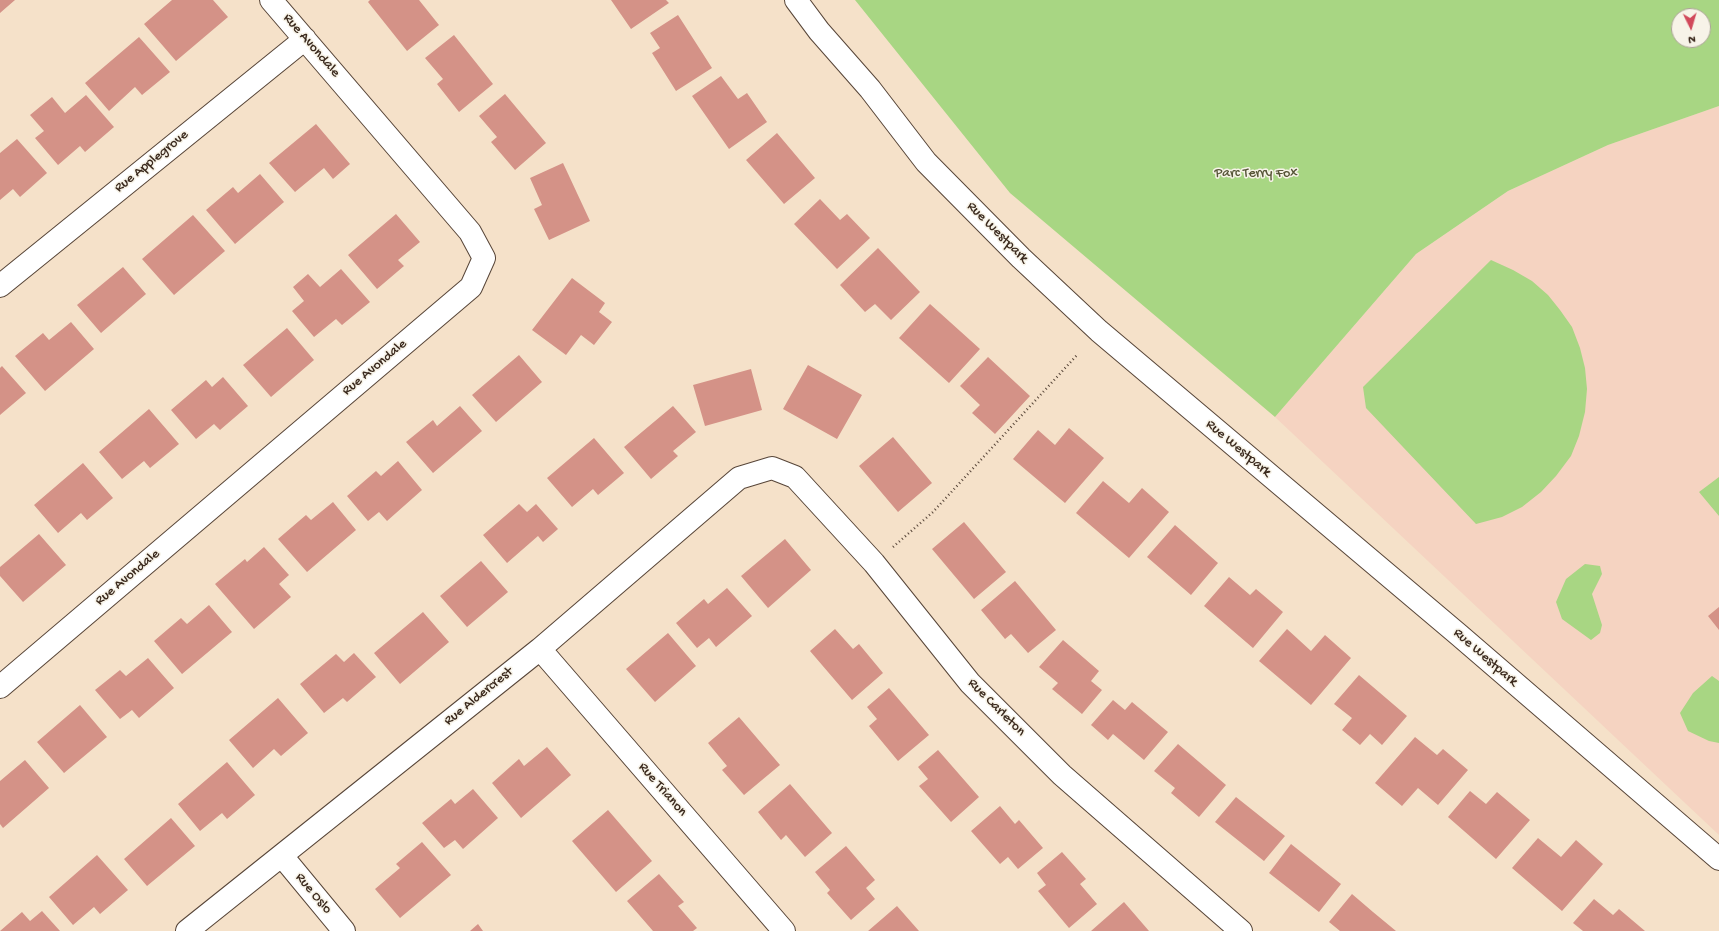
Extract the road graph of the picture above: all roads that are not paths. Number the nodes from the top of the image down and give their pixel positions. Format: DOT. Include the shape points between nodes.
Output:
graph roads {
  1 [pos="272,0"];
  2 [pos="796,0"];
  3 [pos="305,39"];
  4 [pos="0,286"];
  5 [pos="772,468"];
  6 [pos="540,649"];
  7 [pos="0,687"];
  8 [pos="282,856"];
  9 [pos="1719,859"];
  10 [pos="187,931"];
  11 [pos="344,931"];
  12 [pos="784,931"];
  13 [pos="1241,931"];
  1 -- 3 [label="street, Rue Avondale"];
  2 -- 9 [label="street, Rue Westpark" via="819,31 870,89 926,162 1021,258 1099,331"];
  3 -- 4 [label="street, Rue Applegrove"];
  3 -- 7 [label="street, Rue Avondale" via="470,232 484,258 471,287"];
  5 -- 6 [label="street, Rue Aldercrest" via="739,478"];
  5 -- 13 [label="street, Rue Carleton" via="795,477 874,563 970,683 1062,775"];
  6 -- 8 [label="street, Rue Aldercrest"];
  6 -- 12 [label="street, Rue Trianon"];
  8 -- 10 [label="street, Rue Aldercrest"];
  8 -- 11 [label="street, Rue Oslo"];
}
